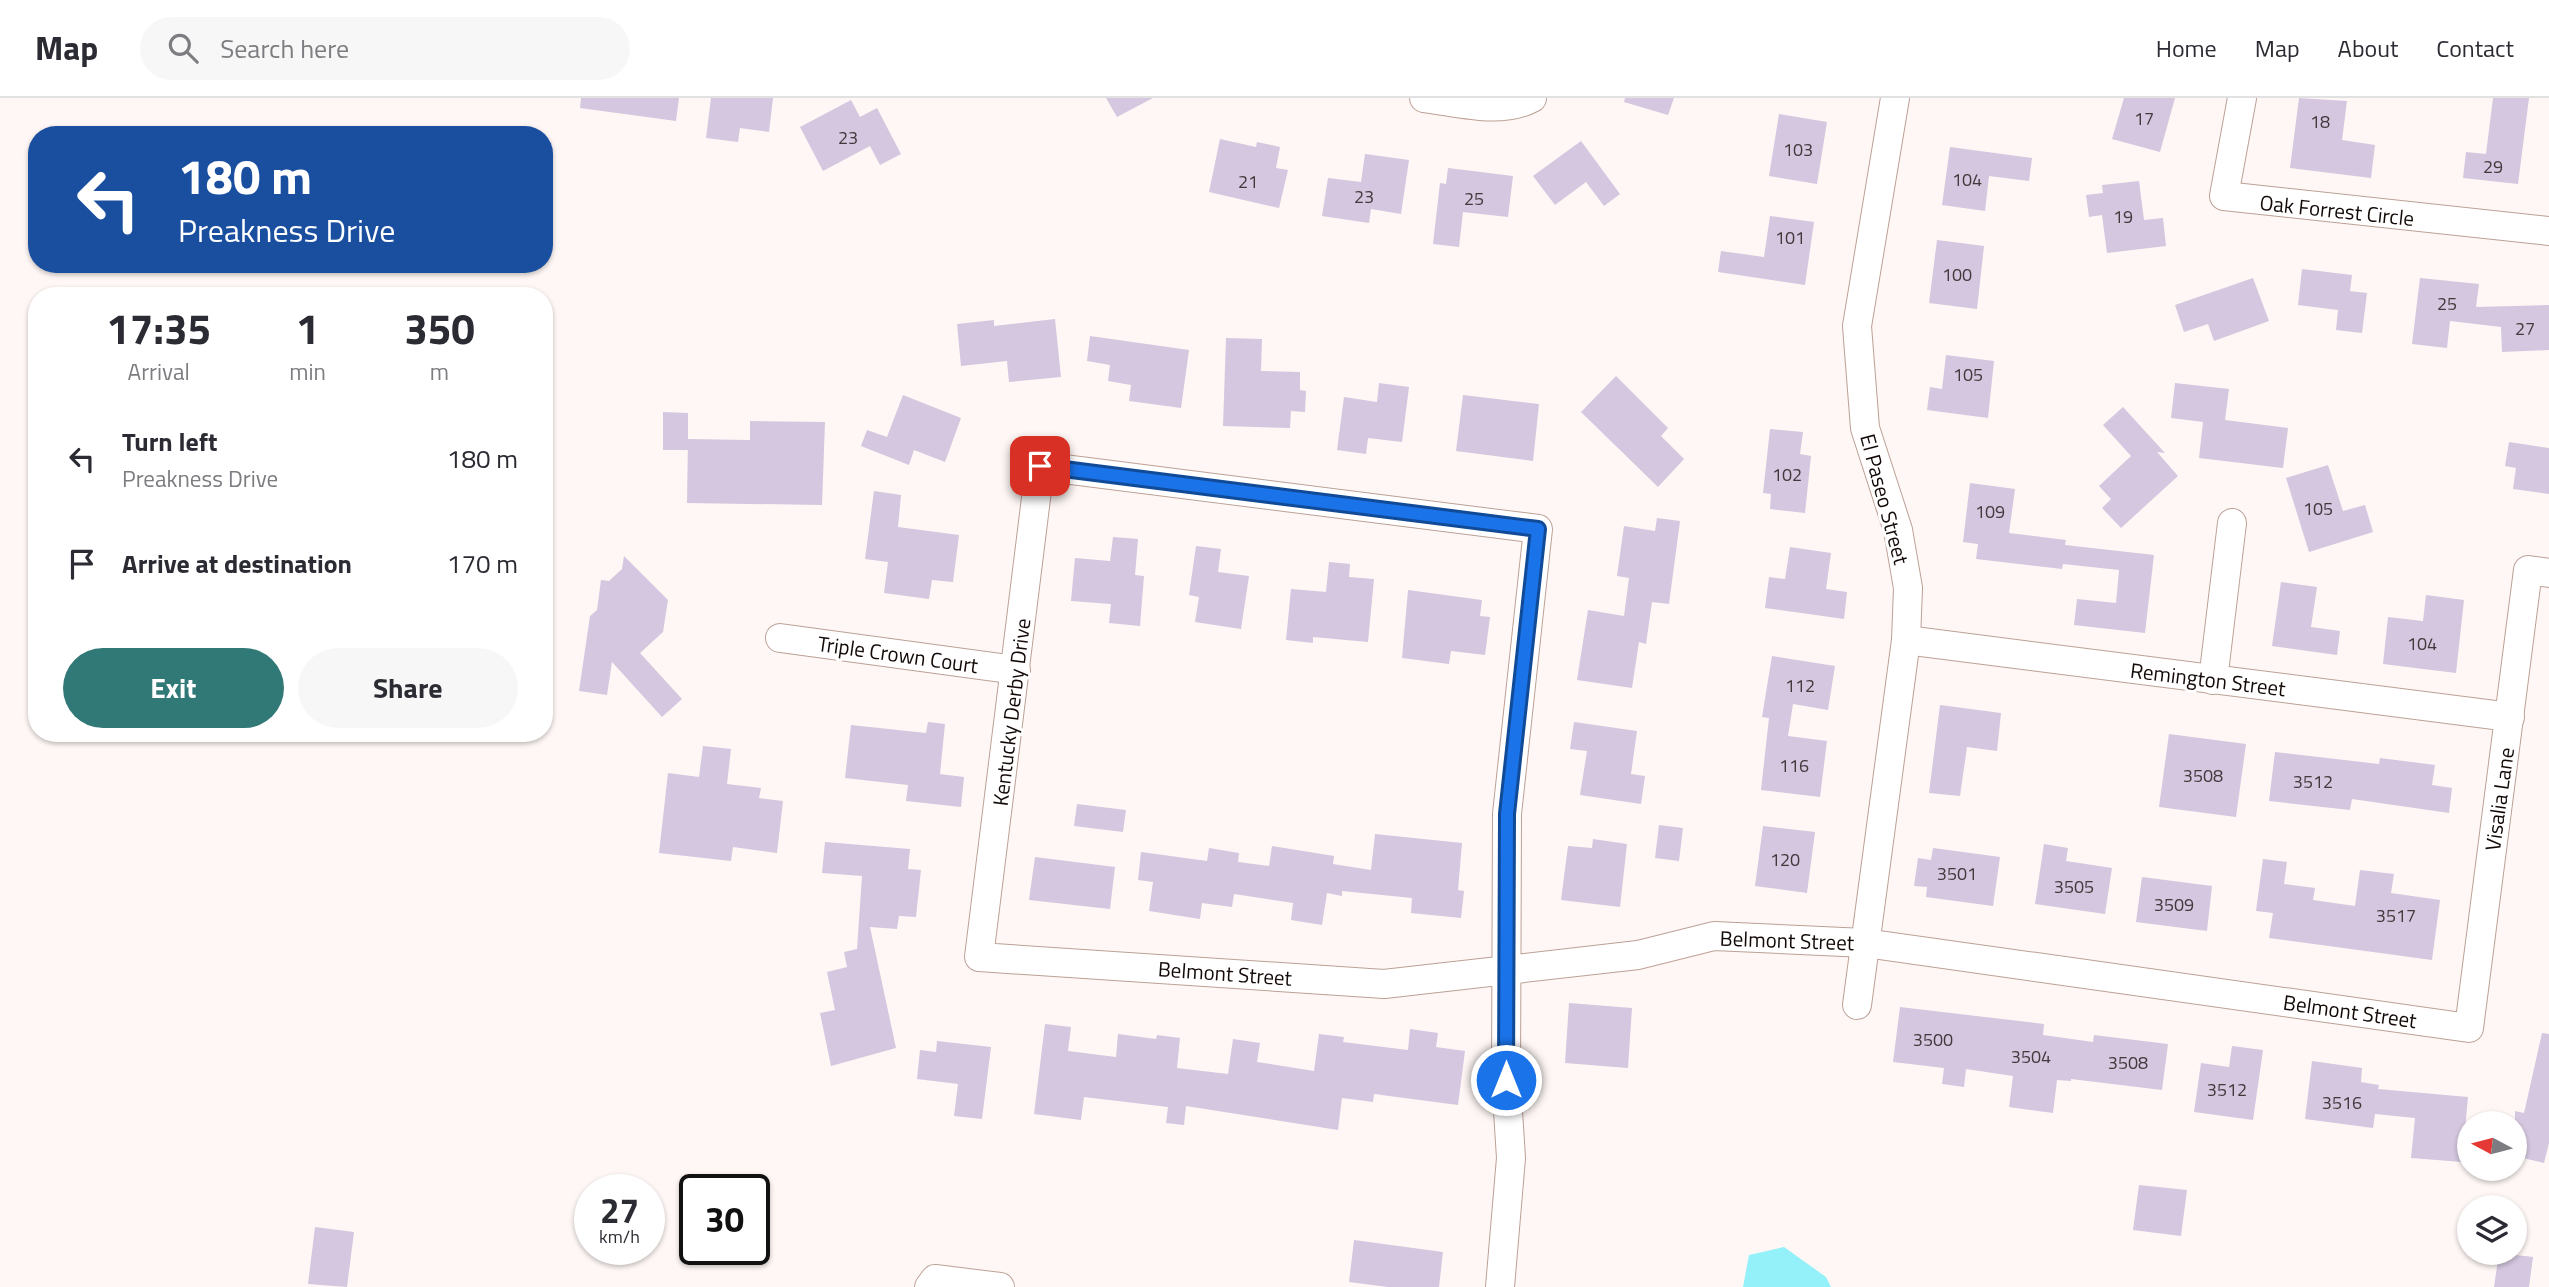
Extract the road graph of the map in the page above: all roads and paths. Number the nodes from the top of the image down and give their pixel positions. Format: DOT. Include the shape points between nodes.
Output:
graph roads {
  1 [pos="1424,98"];
  2 [pos="1532,98"];
  3 [pos="1895,98"];
  4 [pos="2242,98"];
  5 [pos="2549,230"];
  6 [pos="2232,523"];
  7 [pos="2539,572"];
  8 [pos="780,638"];
  9 [pos="1906,639"];
  10 [pos="1016,670"];
  11 [pos="2213,680"];
  12 [pos="2510,717"];
  13 [pos="1865,943"];
  14 [pos="979,957"];
  15 [pos="1505,969"];
  16 [pos="1857,1005"];
  17 [pos="2469,1028"];
  18 [pos="932,1283"];
  19 [pos="1000,1287"];
  20 [pos="1500,1287"];
  1 -- 2 [label="street" via="1509,106"];
  3 -- 9 [label="street, El Paseo Street" via="1857,326 1865,428 1898,530 1908,589"];
  4 -- 5 [label="street, Oak Forrest Circle" via="2224,196"];
  6 -- 11 [label="street"];
  7 -- 12 [label="street, Visalia Lane"];
  8 -- 10 [label="street, Triple Crown Court"];
  9 -- 11 [label="street, Remington Street"];
  9 -- 13 [label="street, El Paseo Street"];
  10 -- 14 [label="street, Kentucky Derby Drive"];
  10 -- 15 [label="street, Kentucky Derby Drive" via="1040,466 1538,529 1507,814"];
  11 -- 12 [label="street, Remington Street"];
  12 -- 17 [label="street, Visalia Lane"];
  13 -- 15 [label="street, Belmont Street" via="1714,936 1638,955"];
  13 -- 16 [label="street, El Paseo Street"];
  13 -- 17 [label="street, Belmont Street"];
  14 -- 15 [label="street, Belmont Street" via="1384,984"];
  15 -- 20 [label="street" via="1511,1158"];
  18 -- 19 [label="street"];
}
